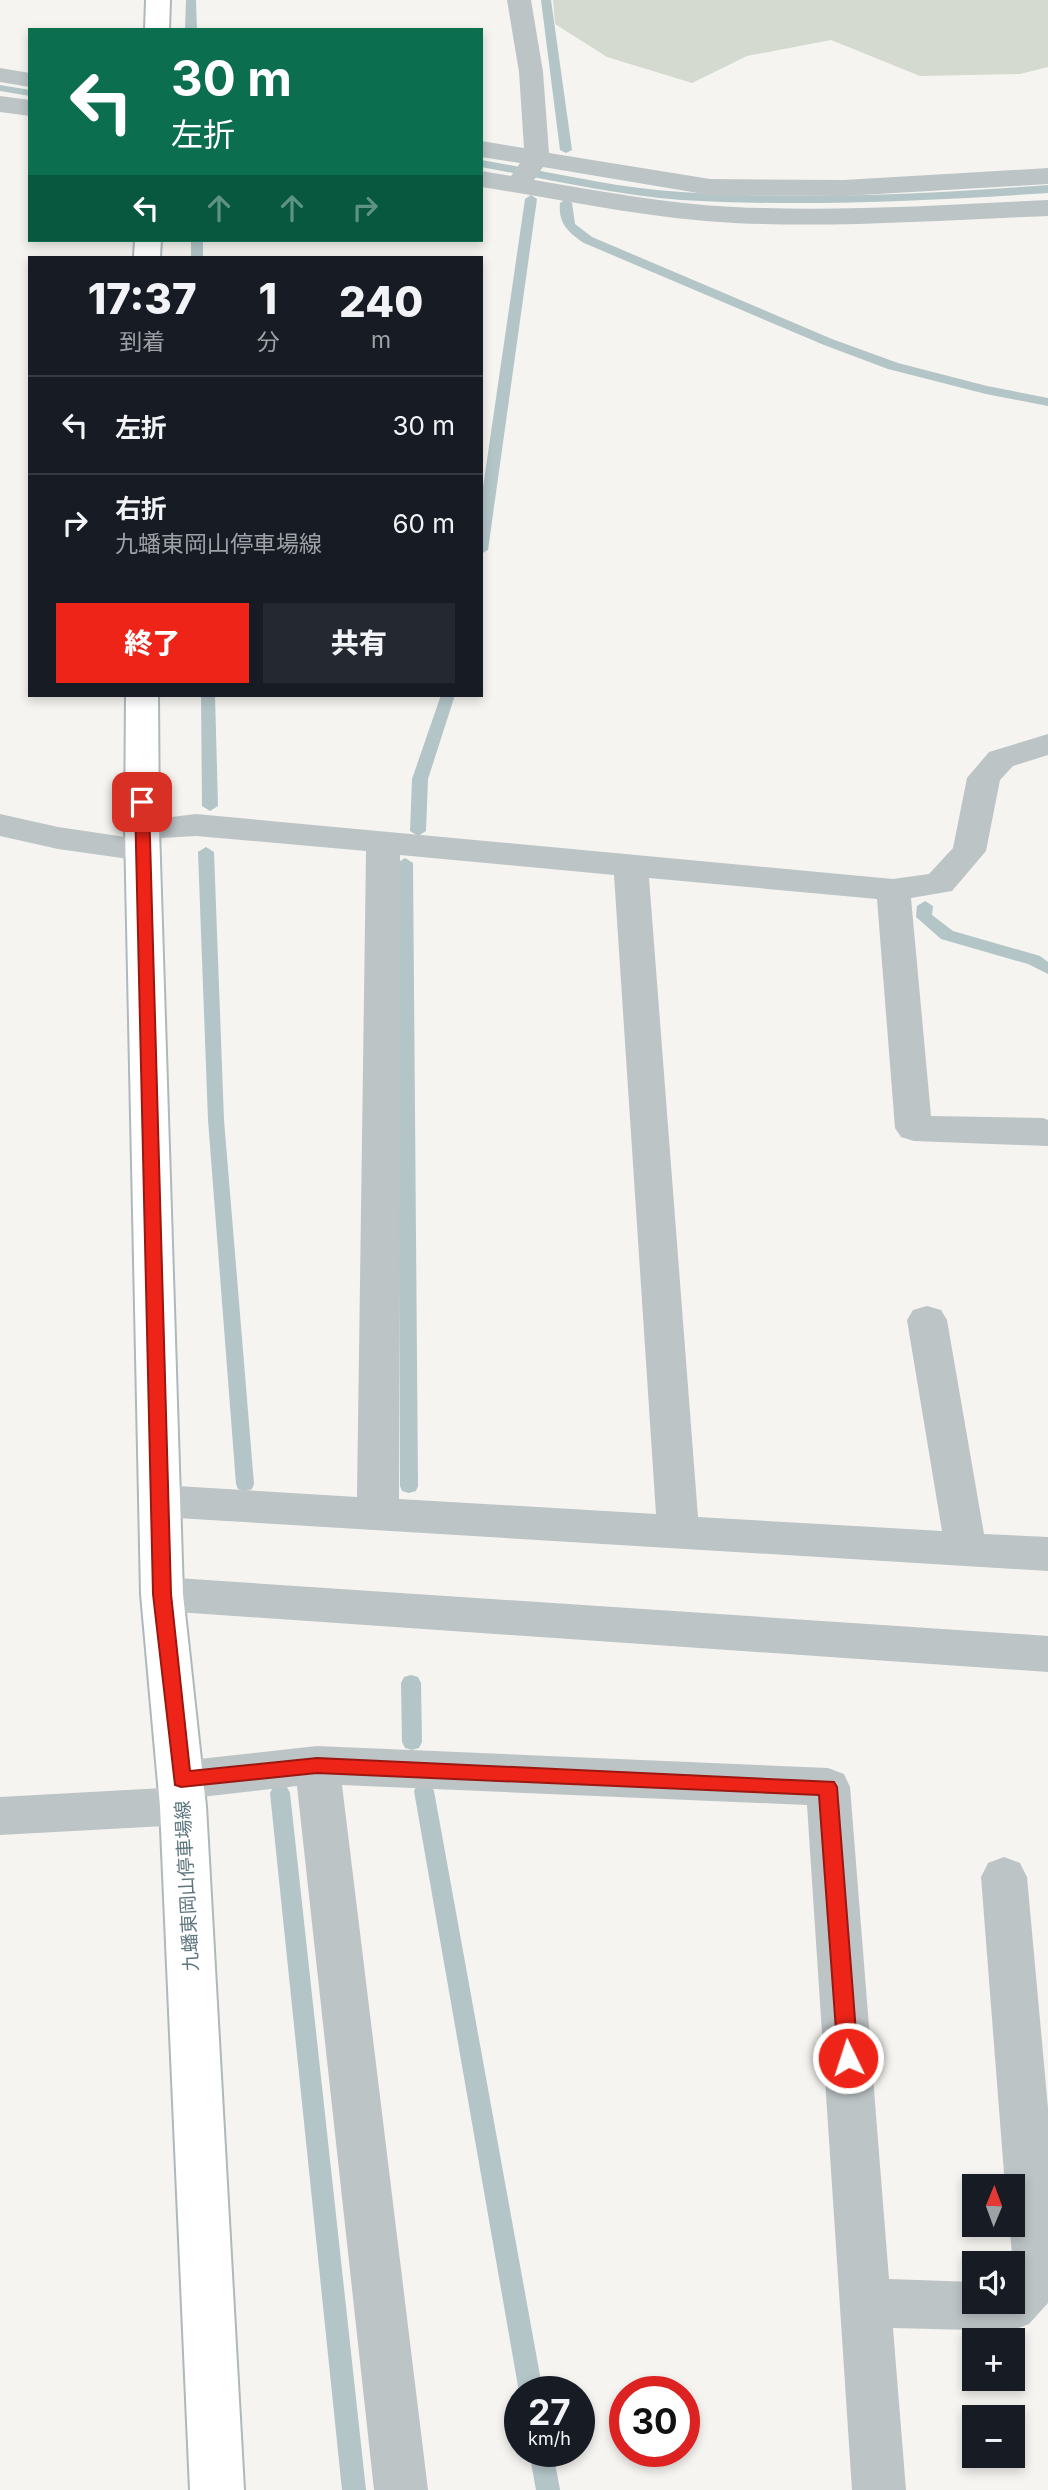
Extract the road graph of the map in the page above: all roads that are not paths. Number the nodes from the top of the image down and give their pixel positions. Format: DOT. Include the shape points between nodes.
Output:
graph roads {
  1 [pos="158,0"];
  2 [pos="519,0"];
  3 [pos="157,28"];
  4 [pos="0,75"];
  5 [pos="28,79"];
  6 [pos="0,104"];
  7 [pos="28,108"];
  8 [pos="483,150"];
  9 [pos="528,171"];
  10 [pos="1048,176"];
  11 [pos="483,179"];
  12 [pos="1048,208"];
  13 [pos="142,697"];
  14 [pos="1048,744"];
  15 [pos="0,825"];
  16 [pos="143,840"];
  17 [pos="383,844"];
  18 [pos="631,867"];
  19 [pos="893,890"];
  20 [pos="1048,1133"];
  21 [pos="928,1320"];
  22 [pos="160,1501"];
  23 [pos="378,1514"];
  24 [pos="678,1532"];
  25 [pos="966,1550"];
  26 [pos="1048,1554"];
  27 [pos="162,1594"];
  28 [pos="1048,1654"];
  29 [pos="317,1765"];
  30 [pos="182,1793"];
  31 [pos="0,1816"];
  32 [pos="1004,1877"];
  33 [pos="867,2303"];
  34 [pos="217,2490"];
  35 [pos="401,2490"];
  36 [pos="879,2490"];
  1 -- 3 [label="main road"];
  2 -- 9 [label="street" via="531,72"];
  4 -- 5 [label="street"];
  6 -- 7 [label="street"];
  8 -- 9 [label="street"];
  9 -- 10 [label="street" via="710,187 844,188"];
  9 -- 11 [label="street"];
  9 -- 12 [label="street" via="695,212 733,215 811,217"];
  13 -- 16 [label="main road, 九蟠東岡山停車場線"];
  14 -- 19 [label="street" via="1001,759 984,778 969,851 940,883"];
  15 -- 16 [label="street" via="58,838"];
  16 -- 17 [label="street" via="196,825"];
  16 -- 22 [label="main road, 九蟠東岡山停車場線"];
  17 -- 18 [label="street"];
  17 -- 23 [label="street"];
  18 -- 19 [label="street"];
  18 -- 24 [label="street"];
  19 -- 20 [label="street" via="914,1128"];
  21 -- 25 [label="street"];
  22 -- 23 [label="street"];
  22 -- 27 [label="main road, 九蟠東岡山停車場線"];
  23 -- 24 [label="street"];
  24 -- 25 [label="street"];
  25 -- 26 [label="street"];
  27 -- 28 [label="street"];
  27 -- 30 [label="main road, 九蟠東岡山停車場線"];
  29 -- 30 [label="street"];
  29 -- 33 [label="street" via="828,1787"];
  29 -- 35 [label="street"];
  30 -- 31 [label="street"];
  30 -- 34 [label="main road, 九蟠東岡山停車場線"];
  32 -- 33 [label="street" via="1038,2277 1011,2307"];
  33 -- 36 [label="street"];
}
